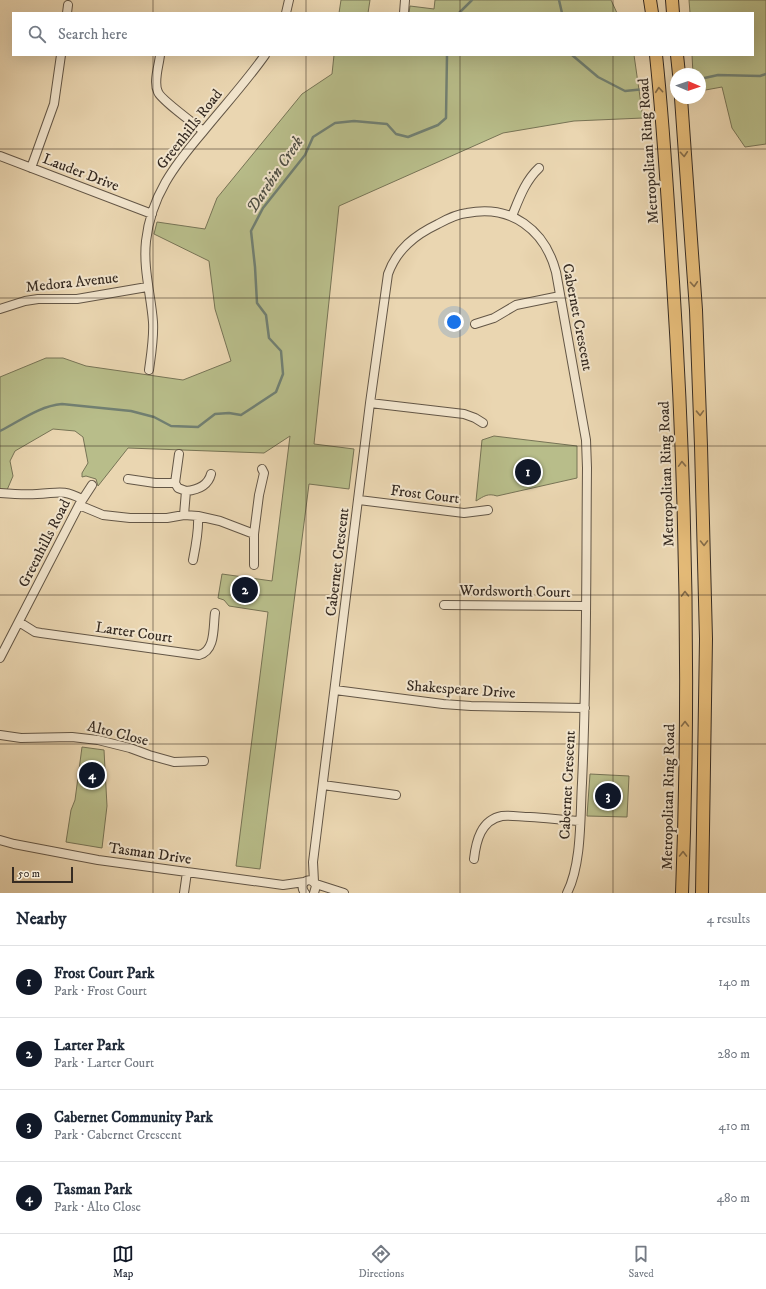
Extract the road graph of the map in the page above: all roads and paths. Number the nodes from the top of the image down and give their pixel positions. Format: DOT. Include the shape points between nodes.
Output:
graph roads {
  1 [pos="289,0"];
  2 [pos="406,0"];
  3 [pos="650,0"];
  4 [pos="672,0"];
  5 [pos="286,12"];
  6 [pos="404,12"];
  7 [pos="652,12"];
  8 [pos="673,12"];
  9 [pos="61,56"];
  10 [pos="160,56"];
  11 [pos="264,56"];
  12 [pos="677,56"];
  13 [pos="657,58"];
  14 [pos="678,68"];
  15 [pos="681,104"];
  16 [pos="203,131"];
  17 [pos="0,156"];
  18 [pos="31,168"];
  19 [pos="539,168"];
  20 [pos="152,214"];
  21 [pos="512,216"];
  22 [pos="147,287"];
  23 [pos="560,296"];
  24 [pos="0,309"];
  25 [pos="475,324"];
  26 [pos="149,370"];
  27 [pos="370,403"];
  28 [pos="483,423"];
  29 [pos="179,454"];
  30 [pos="262,469"];
  31 [pos="211,474"];
  32 [pos="128,480"];
  33 [pos="175,483"];
  34 [pos="92,485"];
  35 [pos="186,491"];
  36 [pos="0,493"];
  37 [pos="358,500"];
  38 [pos="81,502"];
  39 [pos="488,510"];
  40 [pos="184,515"];
  41 [pos="198,516"];
  42 [pos="254,534"];
  43 [pos="193,560"];
  44 [pos="254,565"];
  45 [pos="444,604"];
  46 [pos="586,606"];
  47 [pos="215,612"];
  48 [pos="19,622"];
  49 [pos="0,658"];
  50 [pos="335,690"];
  51 [pos="585,708"];
  52 [pos="0,735"];
  53 [pos="204,761"];
  54 [pos="323,785"];
  55 [pos="396,795"];
  56 [pos="580,821"];
  57 [pos="0,840"];
  58 [pos="0,844"];
  59 [pos="14,844"];
  60 [pos="474,859"];
  61 [pos="187,872"];
  62 [pos="310,882"];
  63 [pos="283,885"];
  64 [pos="305,892"];
  65 [pos="184,893"];
  66 [pos="314,893"];
  67 [pos="332,893"];
  68 [pos="344,893"];
  69 [pos="567,893"];
  70 [pos="682,893"];
  71 [pos="702,893"];
  1 -- 5 [label="street"];
  2 -- 6 [label="street"];
  3 -- 7 [label="highway"];
  4 -- 8 [label="highway"];
  9 -- 18 [label="street" via="52,109"];
  10 -- 16 [label="street" via="156,82 158,92 164,100"];
  11 -- 16 [label="street, Greenhills Road"];
  12 -- 14 [label="highway"];
  70 -- 13 [label="highway, Metropolitan Ring Road, one-way" via="685,725 684,548 678,364"];
  15 -- 71 [label="highway, one-way" via="696,310 702,446 706,639"];
  16 -- 20 [label="street, Greenhills Road" via="170,174 157,197"];
  17 -- 18 [label="street, Lauder Drive"];
  18 -- 20 [label="street, Lauder Drive"];
  19 -- 21 [label="street" via="529,178"];
  20 -- 22 [label="street, Greenhills Road" via="146,241"];
  21 -- 23 [label="street, Cabernet Crescent" via="535,232 548,250"];
  21 -- 27 [label="street, Cabernet Crescent" via="487,211 465,213 430,228 402,249 391,265 386,284"];
  22 -- 24 [label="street, Medora Avenue" via="77,299 38,299"];
  22 -- 26 [label="street, Greenhills Road" via="153,324"];
  23 -- 25 [label="street" via="516,305 494,318"];
  23 -- 46 [label="street, Cabernet Crescent" via="586,440"];
  27 -- 28 [label="street" via="464,414"];
  27 -- 37 [label="street, Cabernet Crescent"];
  29 -- 33 [label="street"];
  30 -- 42 [label="street" via="264,473"];
  31 -- 35 [label="street" via="206,484"];
  32 -- 33 [label="street"];
  33 -- 35 [label="street" via="178,488"];
  34 -- 38 [label="street, Greenhills Road"];
  35 -- 40 [label="street"];
  36 -- 38 [label="street" via="28,495 58,491 71,493"];
  37 -- 39 [label="street, Frost Court" via="464,514"];
  37 -- 50 [label="street, Cabernet Crescent"];
  38 -- 40 [label="street" via="104,515 130,518 167,518"];
  38 -- 48 [label="street, Greenhills Road"];
  40 -- 41 [label="street"];
  41 -- 42 [label="street"];
  41 -- 43 [label="street"];
  42 -- 44 [label="street"];
  45 -- 46 [label="street, Wordsworth Court"];
  46 -- 51 [label="street, Cabernet Crescent"];
  47 -- 48 [label="street, Larter Court" via="212,642 206,651 199,655 41,634"];
  48 -- 49 [label="street, Greenhills Road"];
  50 -- 51 [label="street, Shakespeare Drive" via="471,706"];
  50 -- 54 [label="street, Cabernet Crescent"];
  51 -- 56 [label="street, Cabernet Crescent"];
  52 -- 53 [label="street, Alto Close" via="21,738 61,736 98,740 174,762"];
  54 -- 55 [label="street"];
  54 -- 62 [label="street, Cabernet Crescent"];
  56 -- 60 [label="street" via="510,816 497,818 484,827 476,845"];
  56 -- 69 [label="street, Cabernet Crescent" via="576,864"];
  57 -- 59 [label="street, Tasman Drive"];
  58 -- 59 [label="street, Tasman Drive"];
  59 -- 61 [label="street, Tasman Drive" via="98,860"];
  61 -- 63 [label="street, Tasman Drive"];
  61 -- 65 [label="street"];
  62 -- 63 [label="street, Tasman Drive"];
  62 -- 64 [label="street" via="302,888"];
  62 -- 66 [label="street" via="316,889"];
  62 -- 68 [label="street, Tasman Drive"];
  63 -- 64 [label="street, Tasman Drive"];
  66 -- 67 [label="street"];
}
